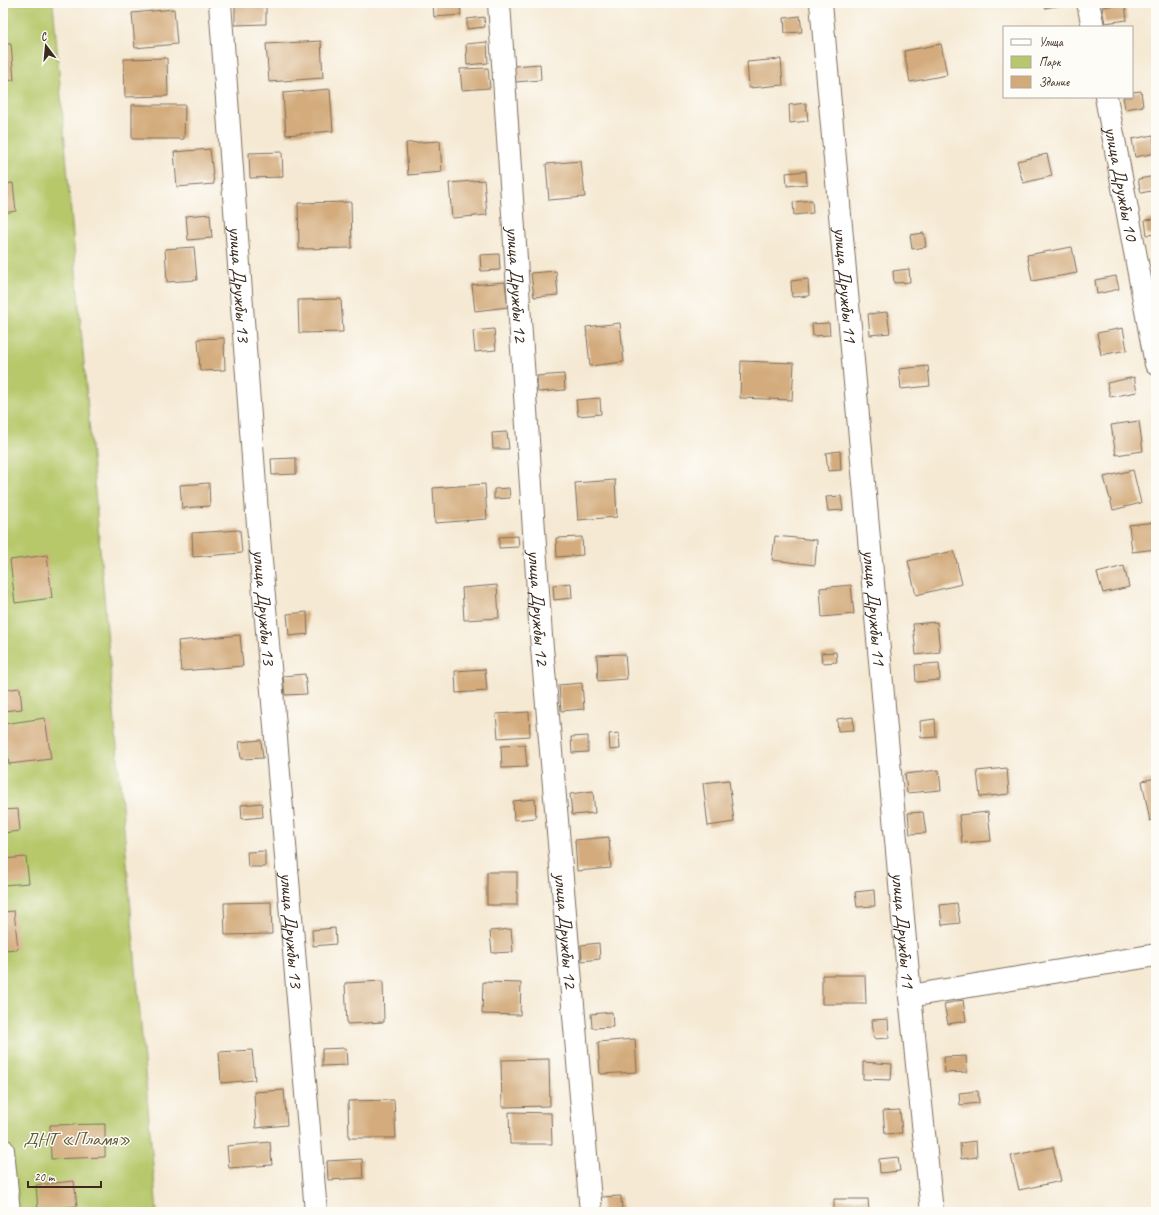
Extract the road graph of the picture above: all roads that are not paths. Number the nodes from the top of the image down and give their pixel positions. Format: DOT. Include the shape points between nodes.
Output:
graph roads {
  1 [pos="220,3"];
  2 [pos="500,3"];
  3 [pos="821,3"];
  4 [pos="1088,3"];
  5 [pos="1093,26"];
  6 [pos="1106,98"];
  7 [pos="1156,364"];
  8 [pos="1156,955"];
  9 [pos="910,996"];
  10 [pos="3,1150"];
  11 [pos="9,1212"];
  12 [pos="316,1212"];
  13 [pos="591,1212"];
  14 [pos="932,1212"];
  1 -- 12 [label="street, улица Дружбы 13" via="257,521"];
  2 -- 13 [label="street, улица Дружбы 12" via="541,636"];
  3 -- 9 [label="street, улица Дружбы 11"];
  4 -- 5 [label="street"];
  6 -- 7 [label="street, улица Дружбы 10"];
  8 -- 9 [label="street"];
  9 -- 14 [label="street, улица Дружбы 11"];
  10 -- 11 [label="street"];
}
